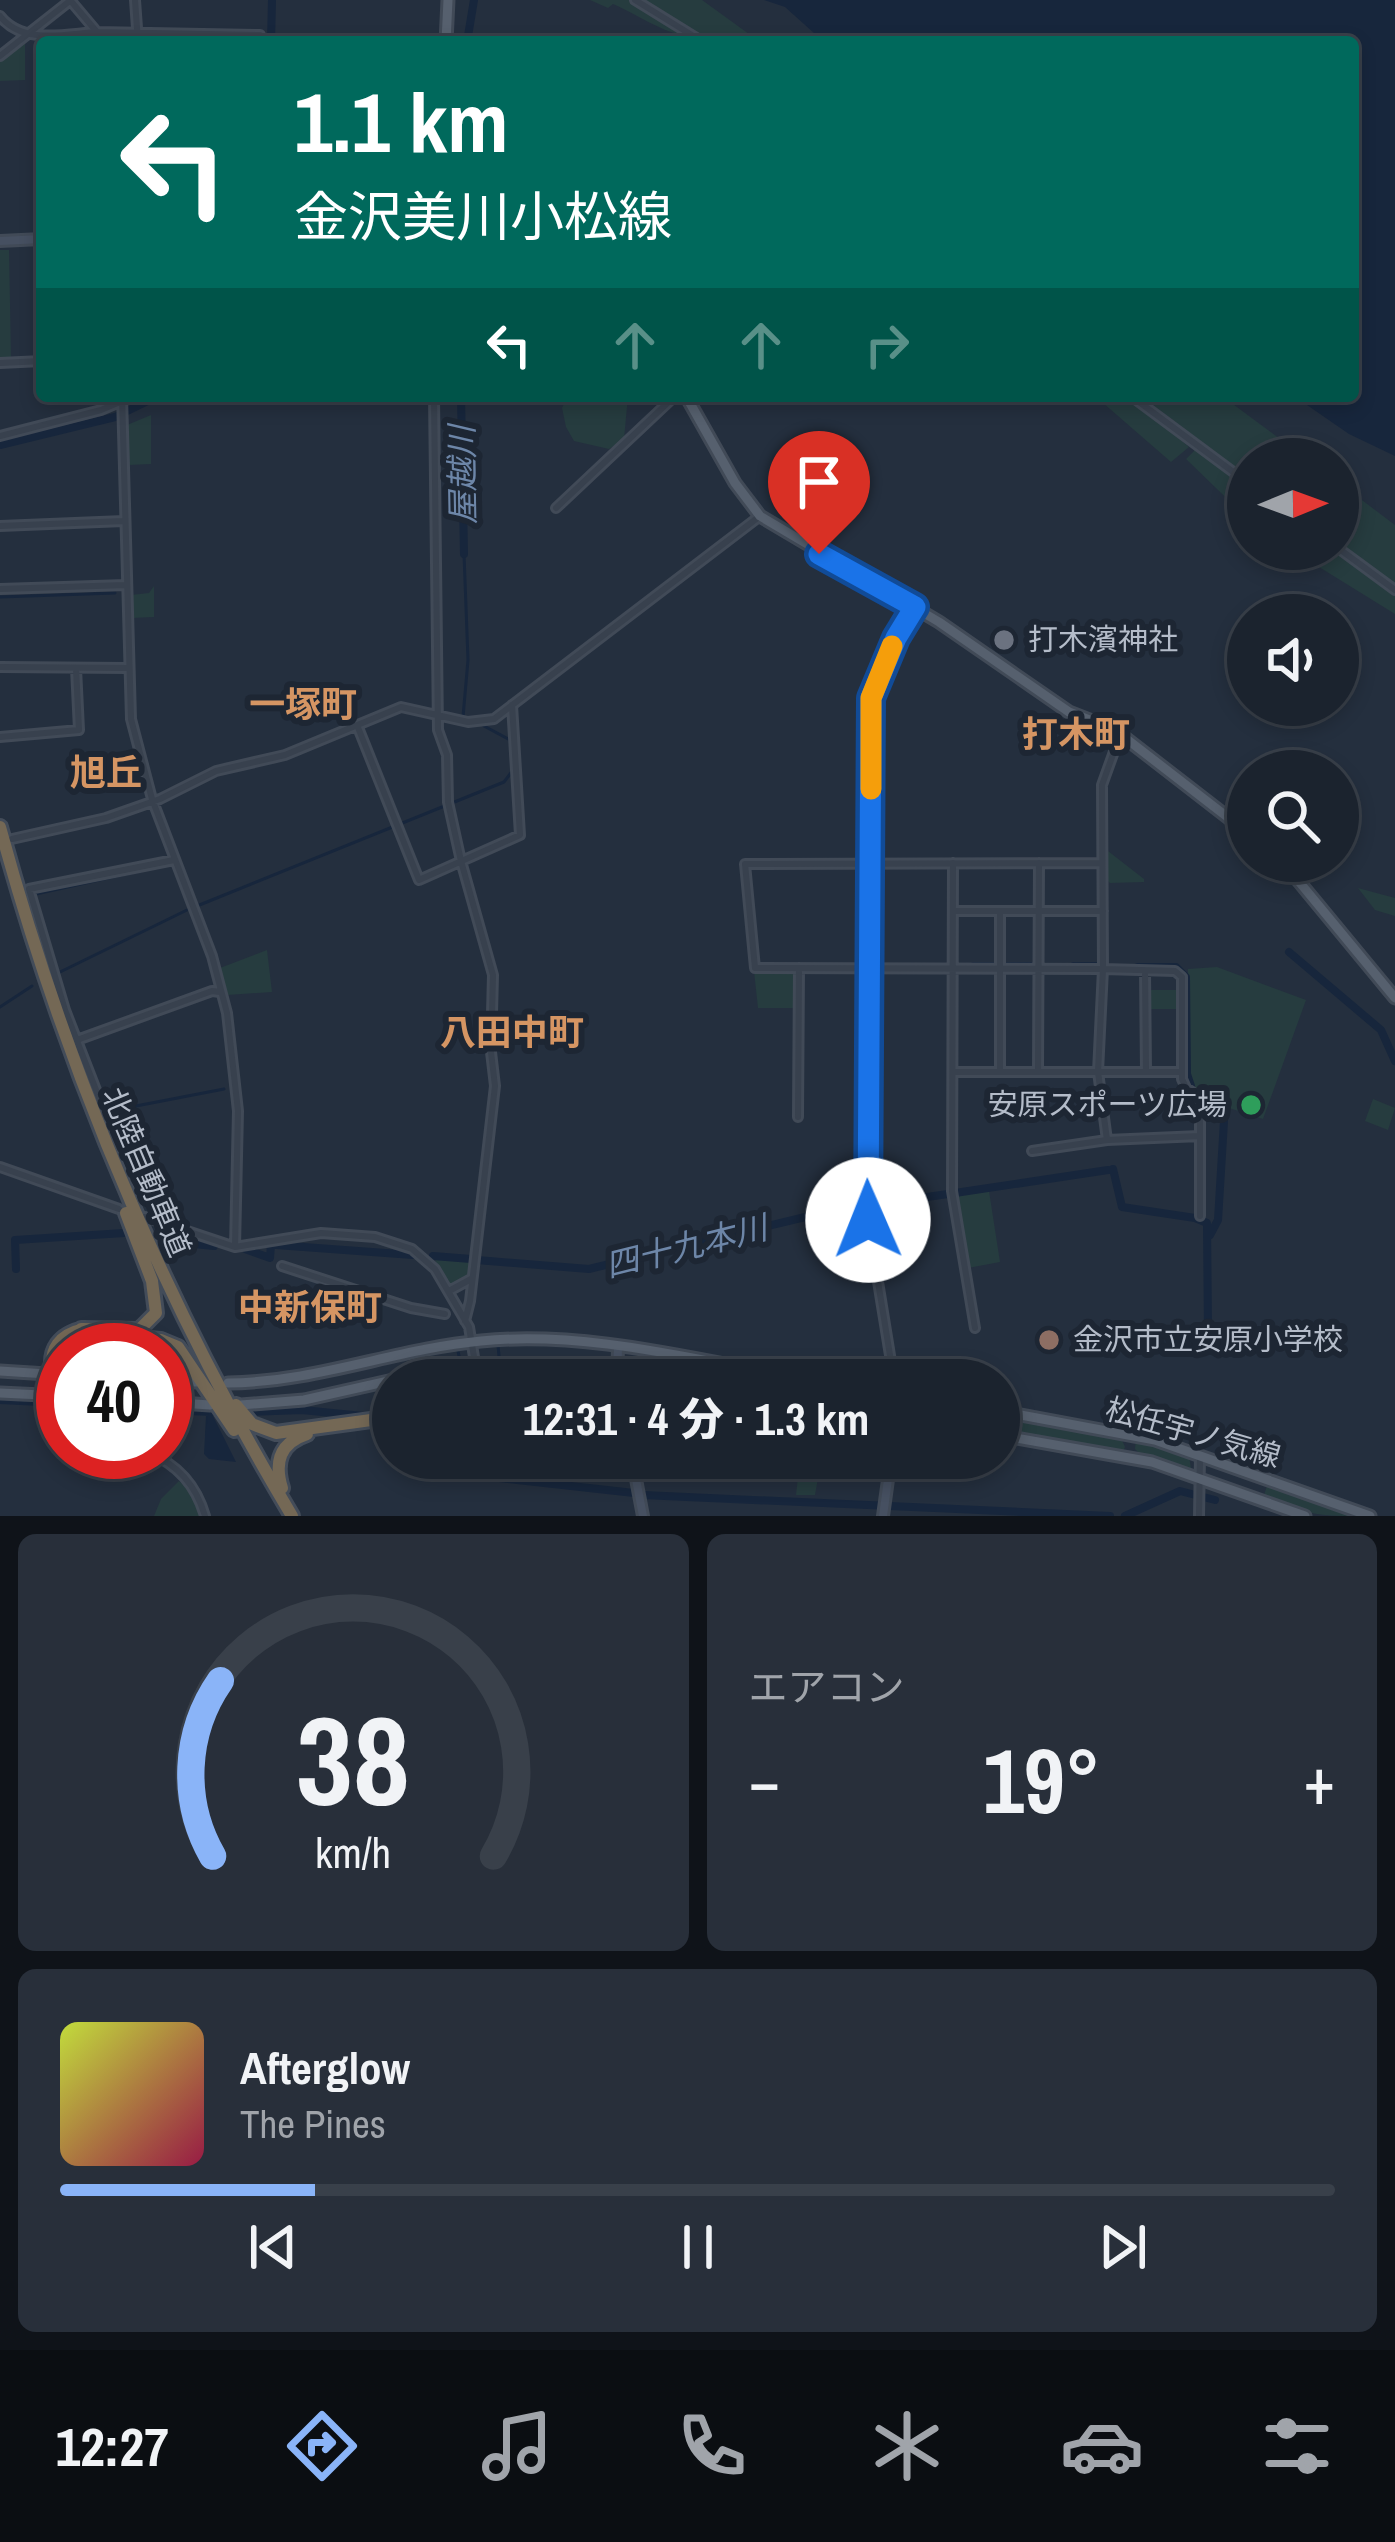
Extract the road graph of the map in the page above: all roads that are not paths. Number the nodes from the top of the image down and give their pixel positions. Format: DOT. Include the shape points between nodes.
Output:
graph roads {
  1 [pos="70,0"];
  2 [pos="135,0"];
  3 [pos="448,0"];
  4 [pos="634,0"];
  5 [pos="0,16"];
  6 [pos="137,31"];
  7 [pos="97,32"];
  8 [pos="26,35"];
  9 [pos="260,35"];
  10 [pos="137,36"];
  11 [pos="185,36"];
  12 [pos="241,36"];
  13 [pos="446,36"];
  14 [pos="694,36"];
  15 [pos="0,56"];
  16 [pos="36,239"];
  17 [pos="0,241"];
  18 [pos="36,361"];
  19 [pos="0,363"];
  20 [pos="119,402"];
  21 [pos="122,402"];
  22 [pos="434,402"];
  23 [pos="670,402"];
  24 [pos="689,402"];
  25 [pos="1139,402"];
  26 [pos="0,436"];
  27 [pos="1227,467"];
  28 [pos="556,508"];
  29 [pos="760,516"];
  30 [pos="124,521"];
  31 [pos="0,526"];
  32 [pos="1359,563"];
  33 [pos="126,585"];
  34 [pos="0,589"];
  35 [pos="1395,590"];
  36 [pos="915,607"];
  37 [pos="0,667"];
  38 [pos="76,668"];
  39 [pos="128,668"];
  40 [pos="512,705"];
  41 [pos="438,717"];
  42 [pos="357,725"];
  43 [pos="1120,734"];
  44 [pos="0,737"];
  45 [pos="152,799"];
  46 [pos="1227,817"];
  47 [pos="0,827"];
  48 [pos="11,839"];
  49 [pos="0,851"];
  50 [pos="173,860"];
  51 [pos="461,861"];
  52 [pos="953,863"];
  53 [pos="1039,863"];
  54 [pos="1102,863"];
  55 [pos="869,864"];
  56 [pos="1299,882"];
  57 [pos="1103,910"];
  58 [pos="953,911"];
  59 [pos="1000,911"];
  60 [pos="1039,911"];
  61 [pos="799,968"];
  62 [pos="868,969"];
  63 [pos="953,969"];
  64 [pos="1000,969"];
  65 [pos="1040,969"];
  66 [pos="1103,970"];
  67 [pos="1145,971"];
  68 [pos="221,992"];
  69 [pos="1395,998"];
  70 [pos="77,1040"];
  71 [pos="1146,1071"];
  72 [pos="953,1072"];
  73 [pos="1000,1072"];
  74 [pos="1038,1072"];
  75 [pos="1098,1072"];
  76 [pos="1182,1072"];
  77 [pos="103,1108"];
  78 [pos="798,1117"];
  79 [pos="1200,1136"];
  80 [pos="1107,1140"];
  81 [pos="1032,1151"];
  82 [pos="0,1167"];
  83 [pos="116,1183"];
  84 [pos="118,1209"];
  85 [pos="1201,1216"];
  86 [pos="145,1217"];
  87 [pos="235,1247"];
  88 [pos="282,1266"];
  89 [pos="473,1277"];
  90 [pos="448,1292"];
  91 [pos="445,1314"];
  92 [pos="465,1321"];
  93 [pos="186,1322"];
  94 [pos="150,1323"];
  95 [pos="975,1328"];
  96 [pos="473,1342"];
  97 [pos="618,1348"];
  98 [pos="475,1359"];
  99 [pos="617,1359"];
  100 [pos="684,1359"];
  101 [pos="891,1359"];
  102 [pos="192,1366"];
  103 [pos="0,1371"];
  104 [pos="36,1373"];
  105 [pos="192,1382"];
  106 [pos="196,1382"];
  107 [pos="228,1383"];
  108 [pos="372,1385"];
  109 [pos="0,1393"];
  110 [pos="36,1395"];
  111 [pos="192,1404"];
  112 [pos="210,1405"];
  113 [pos="241,1405"];
  114 [pos="1020,1415"];
  115 [pos="372,1421"];
  116 [pos="372,1422"];
  117 [pos="1020,1438"];
  118 [pos="244,1446"];
  119 [pos="1206,1456"];
  120 [pos="1202,1478"];
  121 [pos="186,1479"];
  122 [pos="636,1479"];
  123 [pos="888,1479"];
  124 [pos="883,1509"];
  125 [pos="205,1516"];
  126 [pos="290,1516"];
  127 [pos="643,1516"];
  128 [pos="1199,1516"];
  129 [pos="1305,1516"];
  130 [pos="1370,1516"];
  1 -- 7 [label="street"];
  1 -- 8 [label="street"];
  2 -- 6 [label="street"];
  3 -- 13 [label="main road"];
  4 -- 14 [label="street"];
  5 -- 8 [label="street"];
  6 -- 7 [label="street"];
  6 -- 10 [label="street"];
  6 -- 11 [label="street"];
  7 -- 8 [label="street"];
  8 -- 15 [label="street"];
  9 -- 12 [label="street"];
  16 -- 17 [label="main road"];
  18 -- 19 [label="street"];
  20 -- 26 [label="street"];
  21 -- 30 [label="street"];
  22 -- 41 [label="street"];
  23 -- 28 [label="street"];
  24 -- 29 [label="main road"];
  25 -- 27 [label="street"];
  29 -- 36 [label="main road"];
  29 -- 40 [label="street"];
  30 -- 31 [label="street"];
  30 -- 33 [label="street"];
  32 -- 35 [label="street"];
  33 -- 34 [label="street"];
  33 -- 39 [label="street"];
  36 -- 43 [label="main road" via="1069,712"];
  36 -- 55 [label="street" via="871,698"];
  37 -- 38 [label="street"];
  38 -- 39 [label="street"];
  38 -- 44 [label="street" via="79,730"];
  39 -- 45 [label="street" via="131,719"];
  40 -- 41 [label="street" via="483,723"];
  40 -- 51 [label="street" via="520,835"];
  41 -- 42 [label="street" via="401,707"];
  41 -- 51 [label="street"];
  42 -- 45 [label="street"];
  42 -- 51 [label="street" via="419,880"];
  43 -- 46 [label="main road"];
  43 -- 54 [label="street" via="1102,785"];
  45 -- 48 [label="street"];
  45 -- 50 [label="street"];
  47 -- 93 [label="highway, 北陸自動車道" via="75,1063"];
  49 -- 83 [label="highway, 北陸自動車道"];
  50 -- 68 [label="street"];
  50 -- 70 [label="street" via="29,890"];
  51 -- 89 [label="street" via="493,975 494,1087"];
  52 -- 53 [label="street"];
  52 -- 55 [label="street"];
  52 -- 58 [label="street"];
  53 -- 54 [label="street"];
  53 -- 60 [label="street"];
  54 -- 57 [label="street"];
  55 -- 61 [label="street" via="745,864 755,968"];
  55 -- 62 [label="street"];
  56 -- 69 [label="main road"];
  57 -- 60 [label="street"];
  57 -- 66 [label="street"];
  58 -- 59 [label="street"];
  58 -- 63 [label="street"];
  59 -- 60 [label="street"];
  59 -- 64 [label="street"];
  60 -- 65 [label="street"];
  61 -- 62 [label="street"];
  61 -- 78 [label="street"];
  62 -- 63 [label="street"];
  62 -- 101 [label="street" via="868,1220"];
  63 -- 64 [label="street"];
  63 -- 72 [label="street"];
  64 -- 65 [label="street"];
  64 -- 73 [label="street"];
  65 -- 66 [label="street"];
  65 -- 74 [label="street"];
  66 -- 67 [label="street"];
  66 -- 75 [label="street"];
  67 -- 71 [label="street"];
  67 -- 76 [label="street" via="1182,977"];
  68 -- 70 [label="street"];
  68 -- 87 [label="street" via="238,1111"];
  70 -- 77 [label="street"];
  71 -- 75 [label="street"];
  71 -- 76 [label="street"];
  72 -- 73 [label="street"];
  72 -- 95 [label="street" via="953,1195"];
  73 -- 74 [label="street"];
  74 -- 75 [label="street"];
  75 -- 80 [label="street"];
  76 -- 79 [label="street" via="1186,1088 1200,1097"];
  79 -- 80 [label="street"];
  79 -- 85 [label="street"];
  80 -- 81 [label="street"];
  82 -- 84 [label="street"];
  83 -- 94 [label="highway" via="156,1298"];
  83 -- 118 [label="highway, 北陸自動車道"];
  86 -- 87 [label="street"];
  87 -- 90 [label="street" via="321,1233 392,1240 427,1260"];
  88 -- 91 [label="street"];
  89 -- 90 [label="street"];
  89 -- 92 [label="street"];
  90 -- 92 [label="street"];
  92 -- 96 [label="street"];
  93 -- 115 [label="highway" via="257,1428"];
  93 -- 126 [label="highway, 北陸自動車道"];
  96 -- 97 [label="main road"];
  96 -- 98 [label="street"];
  96 -- 107 [label="main road" via="317,1376"];
  97 -- 99 [label="main road"];
  97 -- 100 [label="main road"];
  102 -- 118 [label="highway"];
  103 -- 104 [label="main road"];
  105 -- 106 [label="main road"];
  108 -- 113 [label="main road"];
  109 -- 110 [label="main road"];
  111 -- 112 [label="main road"];
  114 -- 119 [label="main road, 松任宇ノ気線"];
  116 -- 126 [label="highway" via="286,1445 278,1473"];
  117 -- 120 [label="main road, 松任宇ノ気線"];
  118 -- 126 [label="highway, 北陸自動車道"];
  119 -- 120 [label="street"];
  119 -- 130 [label="main road, 松任宇ノ気線"];
  120 -- 128 [label="street"];
  120 -- 129 [label="main road, 松任宇ノ気線"];
  121 -- 125 [label="street"];
  122 -- 127 [label="main road"];
  123 -- 124 [label="main road"];
}
